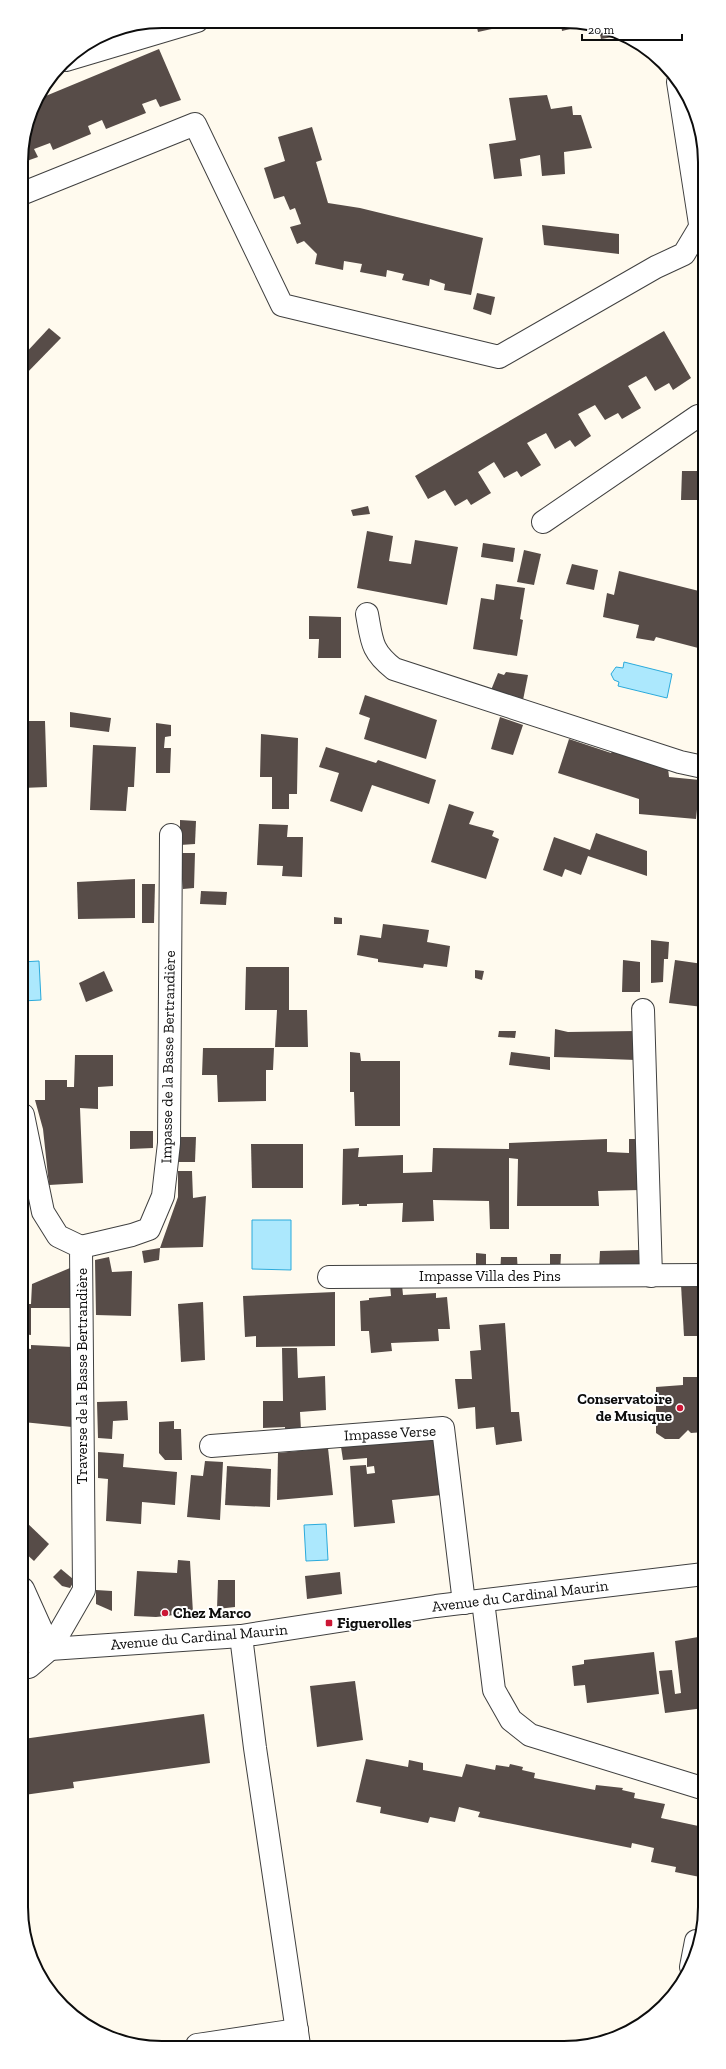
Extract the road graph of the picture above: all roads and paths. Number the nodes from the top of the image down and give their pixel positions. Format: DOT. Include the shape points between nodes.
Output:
graph roads {
  1 [pos="173,28"];
  2 [pos="82,55"];
  3 [pos="680,97"];
  4 [pos="28,191"];
  5 [pos="698,205"];
  6 [pos="698,235"];
  7 [pos="698,416"];
  8 [pos="543,522"];
  9 [pos="367,614"];
  10 [pos="698,765"];
  11 [pos="171,835"];
  12 [pos="643,1010"];
  13 [pos="28,1139"];
  14 [pos="81,1247"];
  15 [pos="698,1275"];
  16 [pos="651,1276"];
  17 [pos="329,1277"];
  18 [pos="211,1446"];
  19 [pos="698,1575"];
  20 [pos="28,1600"];
  21 [pos="473,1602"];
  22 [pos="241,1636"];
  23 [pos="28,1640"];
  24 [pos="50,1649"];
  25 [pos="28,1667"];
  26 [pos="698,1787"];
  27 [pos="298,2038"];
  28 [pos="255,2041"];
  1 -- 2 [label="street"];
  3 -- 5 [label="street"];
  4 -- 6 [label="street" via="195,124 282,305 499,356 656,267 684,254"];
  7 -- 8 [label="street"];
  9 -- 10 [label="street" via="372,644 380,658 394,669 680,762"];
  11 -- 14 [label="street, Impasse de la Basse Bertrandière" via="169,1143 163,1196 149,1229"];
  12 -- 16 [label="street"];
  13 -- 14 [label="street, Traverse de la Basse Bertrandière" via="43,1212 58,1236"];
  14 -- 24 [label="street, Traverse de la Basse Bertrandière" via="84,1590"];
  15 -- 16 [label="street, Impasse Villa des Pins"];
  16 -- 17 [label="street, Impasse Villa des Pins"];
  18 -- 21 [label="street, Impasse Verse" via="443,1428"];
  19 -- 21 [label="street, Avenue du Cardinal Maurin"];
  20 -- 24 [label="street"];
  21 -- 22 [label="street, Avenue du Cardinal Maurin"];
  21 -- 26 [label="street" via="494,1690 511,1720 530,1735"];
  22 -- 24 [label="street, Avenue du Cardinal Maurin"];
  22 -- 27 [label="street" via="254,1748"];
  23 -- 24 [label="street"];
  24 -- 25 [label="street, Traverse de la Basse Bertrandière"];
  27 -- 28 [label="street"];
}
